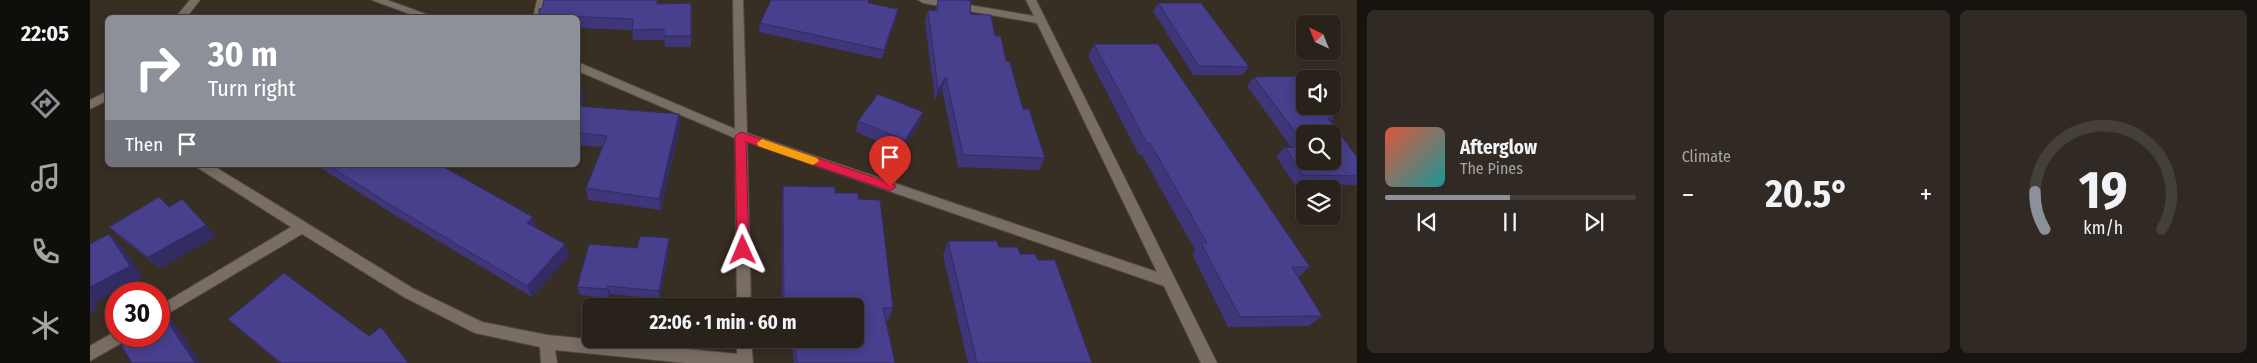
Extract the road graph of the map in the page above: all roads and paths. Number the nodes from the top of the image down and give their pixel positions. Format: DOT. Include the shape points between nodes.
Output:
graph roads {
  1 [pos="195,0"];
  2 [pos="377,0"];
  3 [pos="542,0"];
  4 [pos="738,0"];
  5 [pos="923,0"];
  6 [pos="1031,0"];
  7 [pos="182,15"];
  8 [pos="423,15"];
  9 [pos="539,15"];
  10 [pos="1039,20"];
  11 [pos="580,68"];
  12 [pos="741,136"];
  13 [pos="205,167"];
  14 [pos="302,227"];
  15 [pos="1170,282"];
  16 [pos="744,298"];
  17 [pos="170,306"];
  18 [pos="546,342"];
  19 [pos="105,345"];
  20 [pos="744,348"];
  21 [pos="90,354"];
  22 [pos="745,362"];
  23 [pos="549,363"];
  24 [pos="1209,363"];
  1 -- 7 [label="street"];
  2 -- 8 [label="street"];
  3 -- 9 [label="street"];
  4 -- 12 [label="street"];
  5 -- 10 [label="street"];
  6 -- 10 [label="street"];
  10 -- 15 [label="street"];
  11 -- 12 [label="street"];
  12 -- 15 [label="street"];
  12 -- 16 [label="street"];
  13 -- 14 [label="street"];
  14 -- 17 [label="street"];
  14 -- 18 [label="street" via="408,293 480,328"];
  15 -- 24 [label="street"];
  18 -- 22 [label="street"];
  18 -- 23 [label="street"];
  19 -- 21 [label="street"];
  20 -- 22 [label="street"];
}
